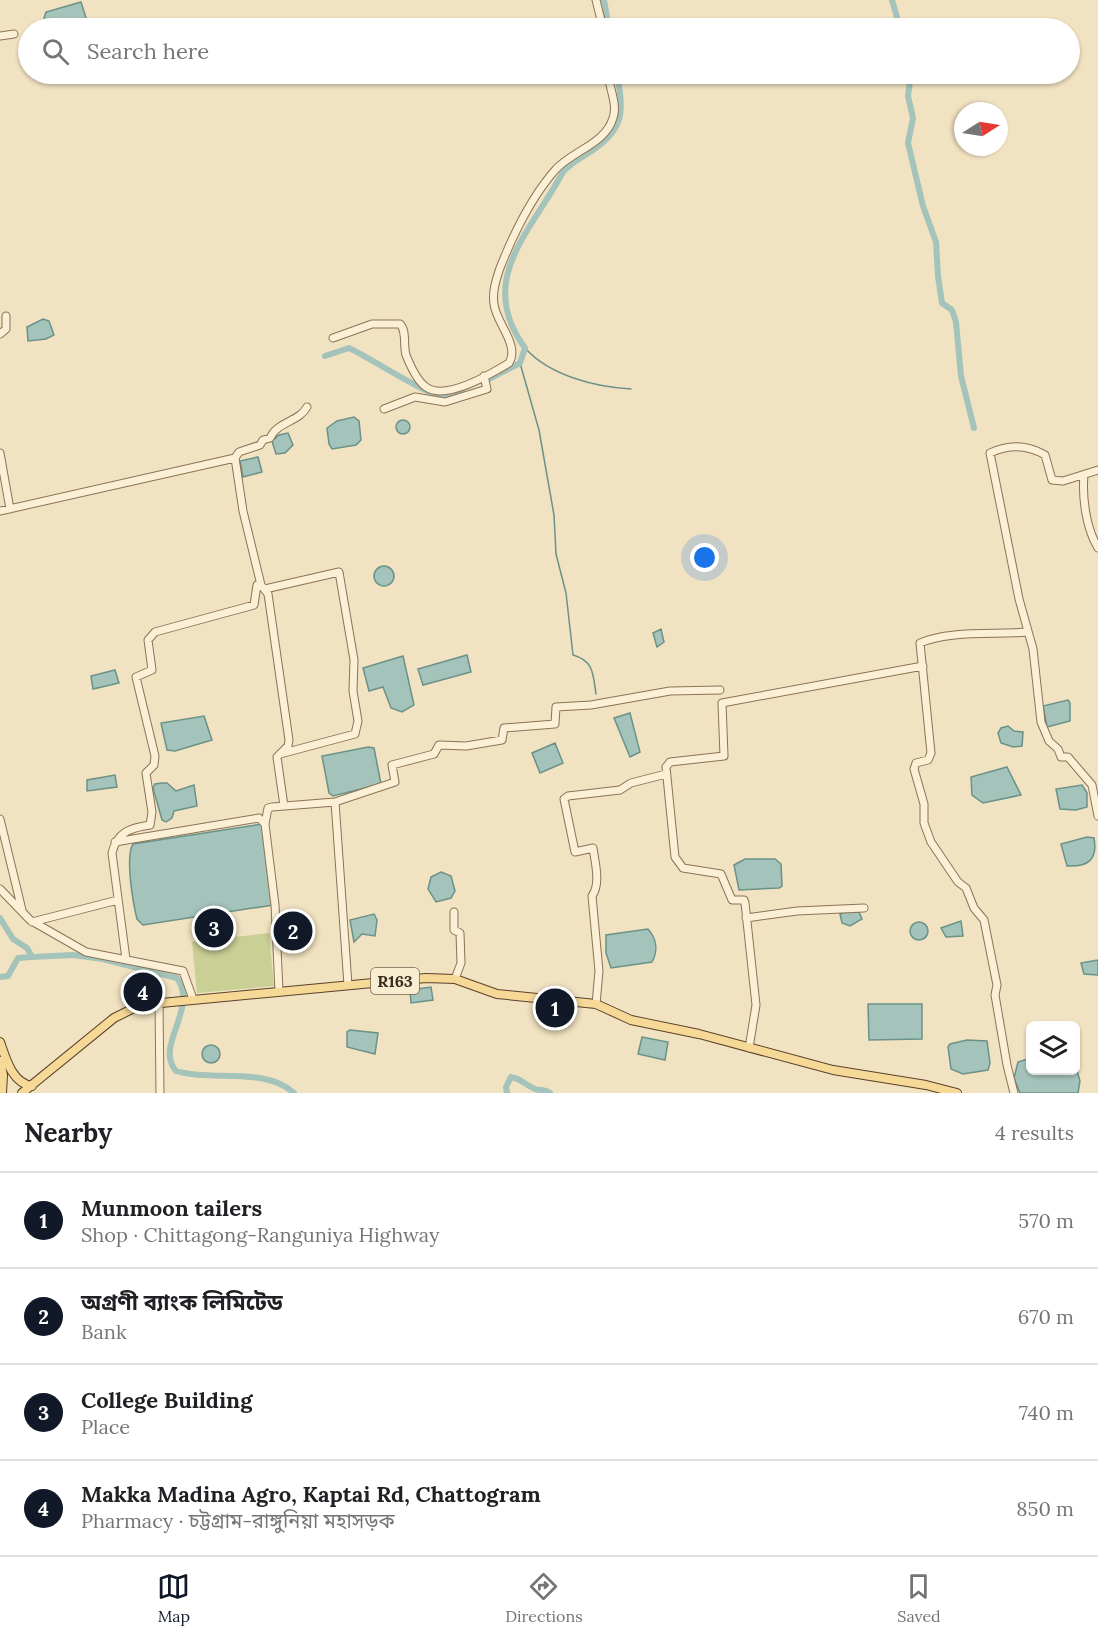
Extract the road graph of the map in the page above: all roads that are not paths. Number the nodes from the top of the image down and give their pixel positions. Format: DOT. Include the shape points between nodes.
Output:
graph roads {
  1 [pos="596,0"];
  2 [pos="600,18"];
  3 [pos="14,34"];
  4 [pos="0,36"];
  5 [pos="609,84"];
  6 [pos="6,316"];
  7 [pos="0,334"];
  8 [pos="333,338"];
  9 [pos="484,376"];
  10 [pos="307,407"];
  11 [pos="384,409"];
  12 [pos="0,453"];
  13 [pos="235,458"];
  14 [pos="1098,470"];
  15 [pos="1084,475"];
  16 [pos="10,509"];
  17 [pos="0,511"];
  18 [pos="1098,548"];
  19 [pos="263,587"];
  20 [pos="1027,632"];
  21 [pos="923,666"];
  22 [pos="720,690"];
  23 [pos="280,754"];
  24 [pos="666,774"];
  25 [pos="335,802"];
  26 [pos="284,806"];
  27 [pos="1098,816"];
  28 [pos="0,819"];
  29 [pos="265,824"];
  30 [pos="115,842"];
  31 [pos="0,889"];
  32 [pos="118,900"];
  33 [pos="864,908"];
  34 [pos="454,912"];
  35 [pos="22,913"];
  36 [pos="746,918"];
  37 [pos="32,922"];
  38 [pos="126,959"];
  39 [pos="455,979"];
  40 [pos="348,985"];
  41 [pos="279,991"];
  42 [pos="192,999"];
  43 [pos="159,1002"];
  44 [pos="596,1004"];
  45 [pos="0,1042"];
  46 [pos="750,1048"];
  47 [pos="0,1061"];
  48 [pos="32,1086"];
  49 [pos="2,1093"];
  50 [pos="22,1093"];
  51 [pos="160,1093"];
  52 [pos="957,1093"];
  53 [pos="1014,1093"];
  1 -- 2 [label="street"];
  3 -- 4 [label="street"];
  5 -- 9 [label="street" via="614,117 608,128 570,156 546,182 508,248 493,298 512,357 509,363"];
  6 -- 7 [label="street" via="6,328"];
  8 -- 9 [label="street" via="372,324 400,324 404,328 405,353 424,386 440,392"];
  9 -- 11 [label="street" via="488,387 463,399 445,402 418,396"];
  10 -- 13 [label="street" via="303,415 274,428 270,438 239,452"];
  12 -- 16 [label="street"];
  13 -- 16 [label="street"];
  13 -- 19 [label="street" via="243,511"];
  14 -- 15 [label="street"];
  15 -- 18 [label="street" via="1082,495 1092,539"];
  15 -- 20 [label="street" via="1052,480 1045,455 1031,447 990,453"];
  16 -- 17 [label="street"];
  19 -- 23 [label="street" via="268,594 289,740"];
  19 -- 23 [label="street" via="339,572 354,660 353,691 358,721 355,734"];
  19 -- 30 [label="street" via="257,585 254,604 149,636 152,670 136,677 155,756 154,765 146,773 153,812 150,825 122,833"];
  20 -- 21 [label="street" via="979,633 921,642"];
  20 -- 27 [label="street" via="1033,649 1043,731 1062,757 1068,757 1092,785"];
  21 -- 24 [label="street" via="722,703 724,756 670,762"];
  21 -- 53 [label="street" via="931,753 928,760 916,763 914,769 924,804 924,823 932,842 984,920 998,985 995,995 1006,1065"];
  22 -- 25 [label="street" via="670,691 556,707 555,724 504,728 502,740 466,746 439,745 434,754 392,765 395,782"];
  23 -- 26 [label="street" via="277,758"];
  24 -- 36 [label="street" via="675,857 683,868 721,874 732,900 744,900"];
  24 -- 44 [label="street" via="620,790 568,795 564,799 575,852 593,848 596,872 592,896 599,971"];
  25 -- 26 [label="street"];
  25 -- 40 [label="street"];
  26 -- 29 [label="street" via="268,808"];
  28 -- 35 [label="street"];
  29 -- 30 [label="street" via="259,818"];
  29 -- 41 [label="street" via="275,905"];
  30 -- 32 [label="street" via="112,853"];
  31 -- 35 [label="street"];
  32 -- 37 [label="street"];
  32 -- 38 [label="street"];
  33 -- 36 [label="street"];
  34 -- 39 [label="street" via="454,930 460,933 461,963"];
  35 -- 37 [label="street"];
  36 -- 46 [label="street" via="756,1005"];
  37 -- 38 [label="street" via="86,951"];
  38 -- 42 [label="street" via="183,972"];
  39 -- 40 [label="main road, R163"];
  39 -- 44 [label="main road, R163" via="497,994"];
  40 -- 41 [label="main road, R163"];
  41 -- 42 [label="main road, R163"];
  42 -- 43 [label="main road, R163"];
  43 -- 48 [label="main road, R163" via="140,1005 114,1018"];
  43 -- 51 [label="street"];
  44 -- 46 [label="main road, R163" via="632,1020"];
  45 -- 48 [label="main road" via="12,1073"];
  46 -- 52 [label="main road, R163" via="833,1070"];
  47 -- 49 [label="main road"];
  48 -- 50 [label="main road, R163"];
}
